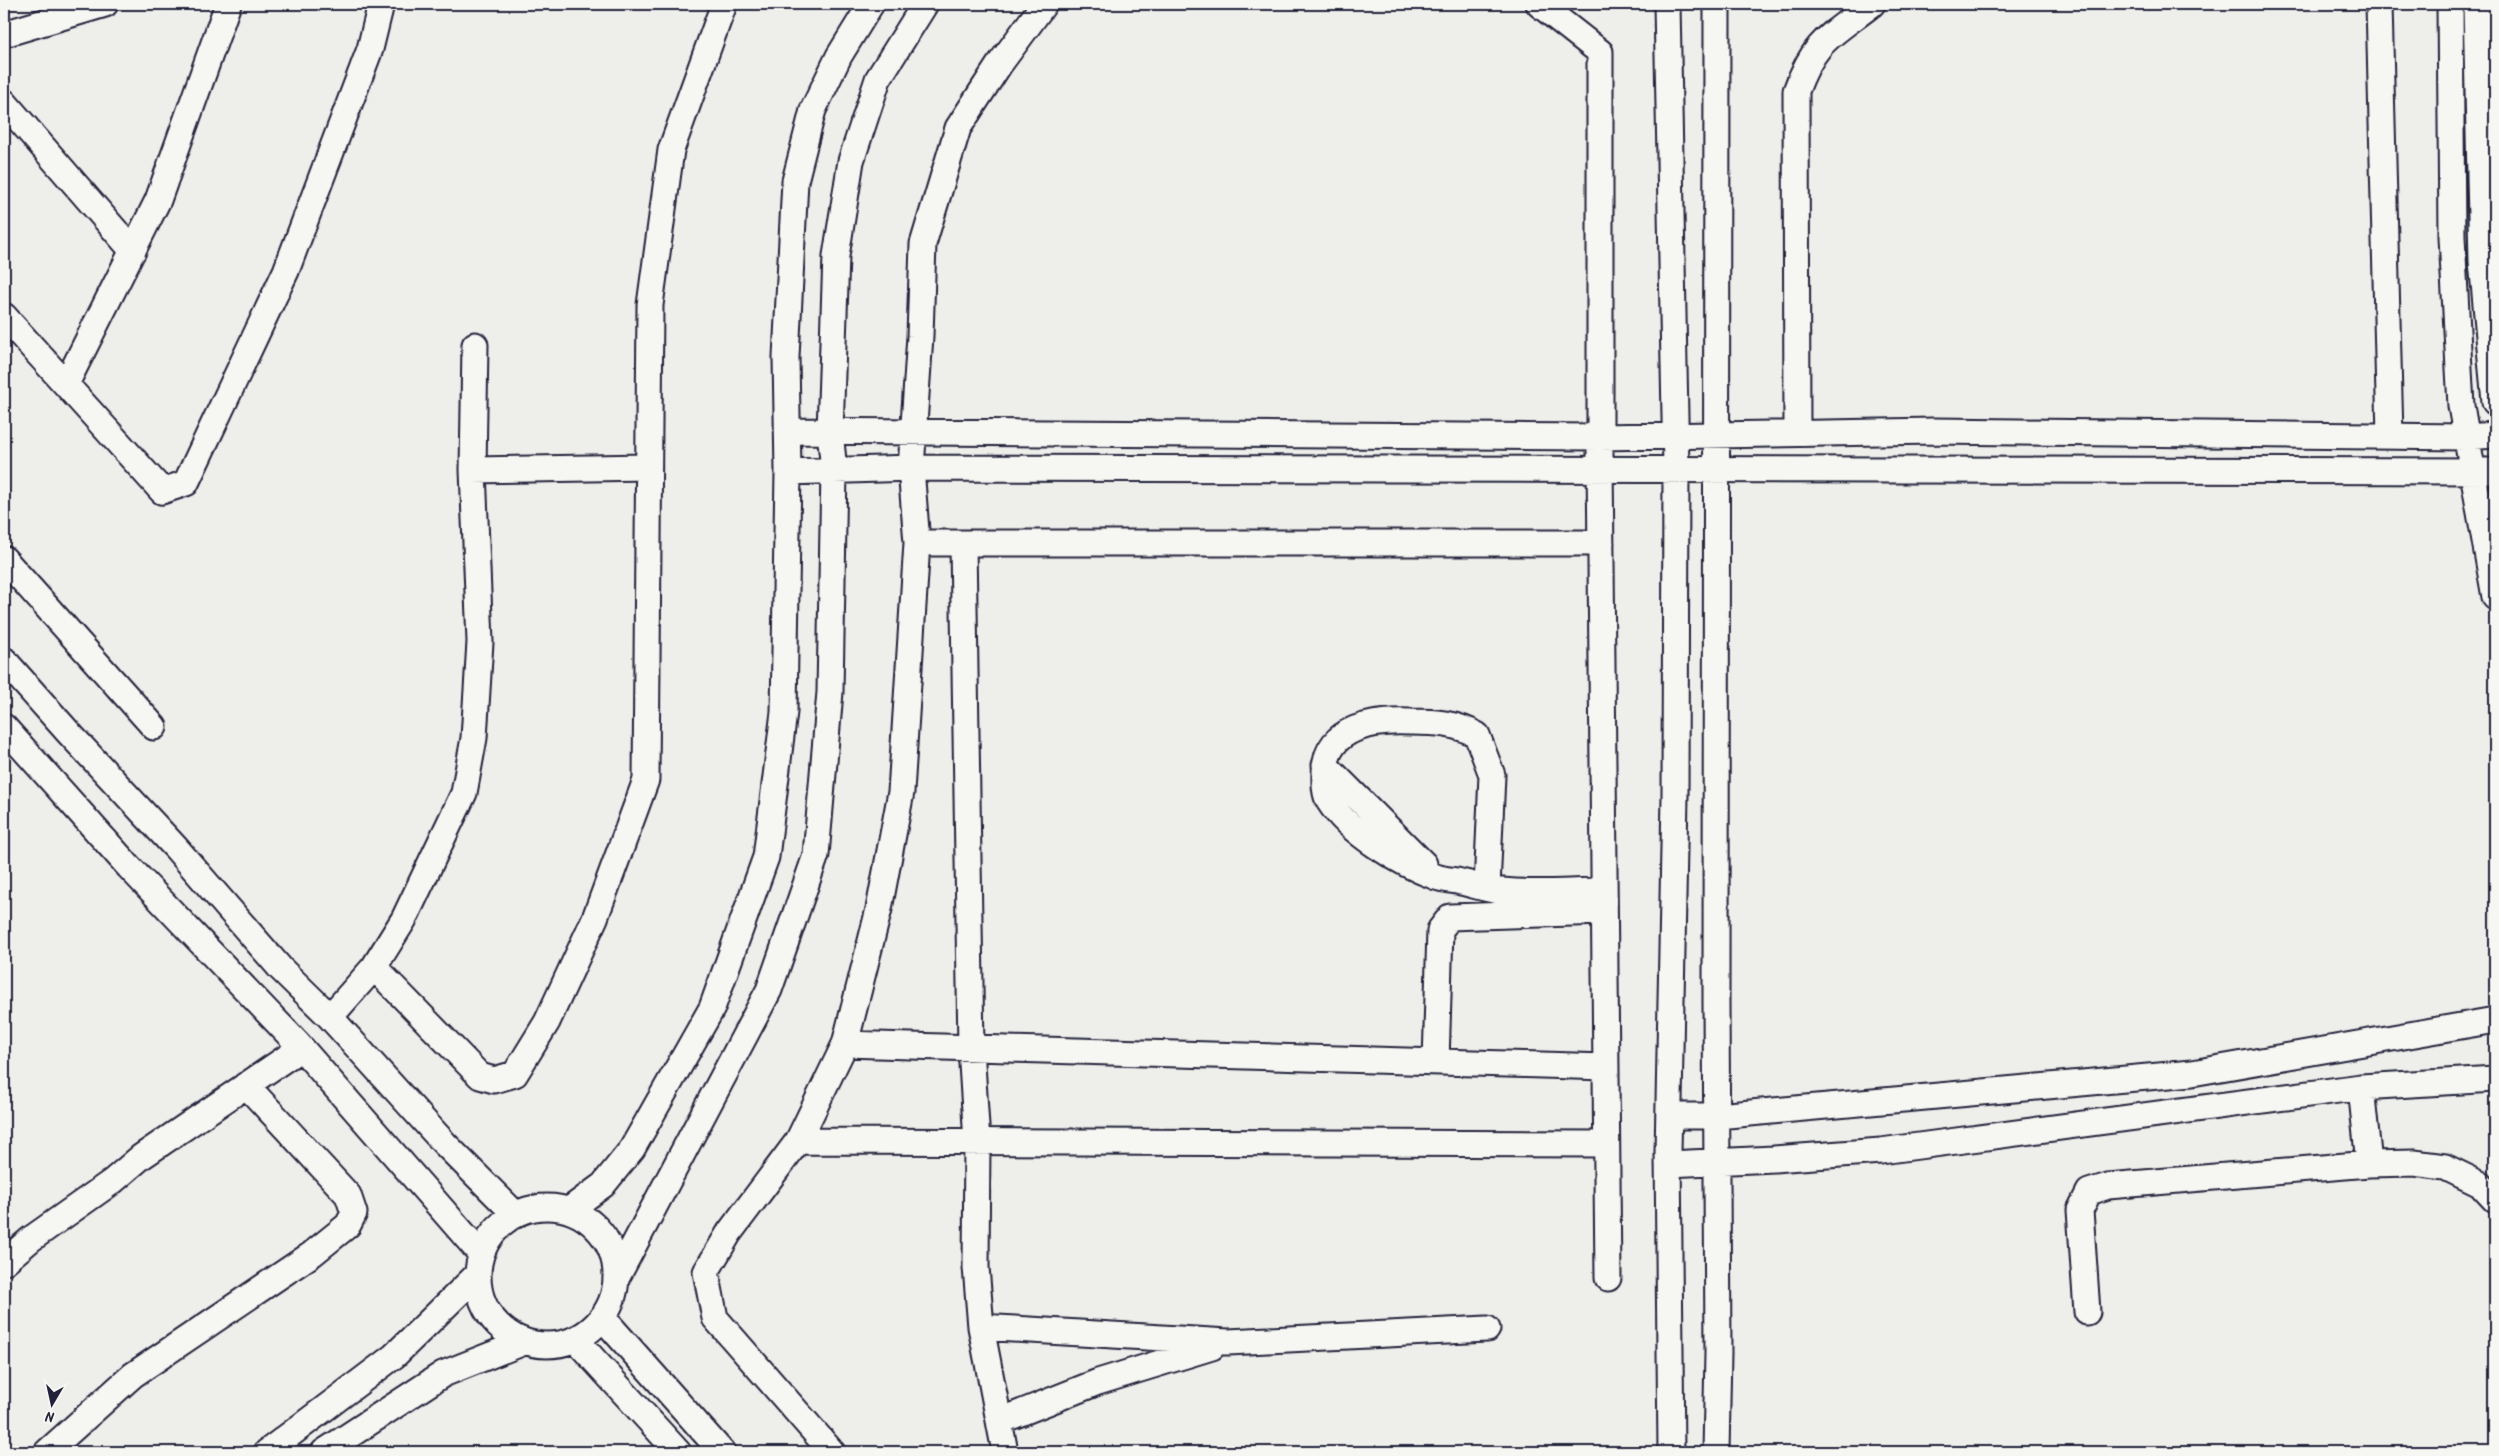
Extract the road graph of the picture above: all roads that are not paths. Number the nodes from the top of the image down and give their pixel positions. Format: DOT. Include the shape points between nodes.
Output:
graph roads {
  1 [pos="105,4"];
  2 [pos="228,4"];
  3 [pos="381,4"];
  4 [pos="724,4"];
  5 [pos="871,4"];
  6 [pos="925,4"];
  7 [pos="1044,4"];
  8 [pos="1539,4"];
  9 [pos="1667,4"];
  10 [pos="1718,4"];
  11 [pos="1872,4"];
  12 [pos="2378,4"];
  13 [pos="2450,4"];
  14 [pos="2476,4"];
  15 [pos="4,34"];
  16 [pos="4,102"];
  17 [pos="2487,114"];
  18 [pos="132,251"];
  19 [pos="2489,263"];
  20 [pos="4,316"];
  21 [pos="475,345"];
  22 [pos="66,384"];
  23 [pos="2495,402"];
  24 [pos="788,431"];
  25 [pos="830,432"];
  26 [pos="914,433"];
  27 [pos="1797,433"];
  28 [pos="1716,435"];
  29 [pos="2495,435"];
  30 [pos="1676,436"];
  31 [pos="2390,436"];
  32 [pos="1600,437"];
  33 [pos="2466,437"];
  34 [pos="648,467"];
  35 [pos="911,468"];
  36 [pos="1676,468"];
  37 [pos="1600,469"];
  38 [pos="473,470"];
  39 [pos="834,470"];
  40 [pos="1716,470"];
  41 [pos="2484,470"];
  42 [pos="788,472"];
  43 [pos="917,543"];
  44 [pos="963,544"];
  45 [pos="1601,544"];
  46 [pos="4,559"];
  47 [pos="2495,597"];
  48 [pos="4,660"];
  49 [pos="4,727"];
  50 [pos="154,727"];
  51 [pos="1487,888"];
  52 [pos="1604,901"];
  53 [pos="374,967"];
  54 [pos="330,1017"];
  55 [pos="2495,1020"];
  56 [pos="845,1044"];
  57 [pos="301,1048"];
  58 [pos="971,1048"];
  59 [pos="1436,1062"];
  60 [pos="1606,1066"];
  61 [pos="2495,1079"];
  62 [pos="246,1085"];
  63 [pos="2362,1087"];
  64 [pos="1669,1116"];
  65 [pos="1717,1116"];
  66 [pos="798,1141"];
  67 [pos="977,1142"];
  68 [pos="1606,1144"];
  69 [pos="1717,1160"];
  70 [pos="1668,1164"];
  71 [pos="2369,1164"];
  72 [pos="2495,1200"];
  73 [pos="569,1210"];
  74 [pos="516,1215"];
  75 [pos="4,1262"];
  76 [pos="479,1265"];
  77 [pos="617,1277"];
  78 [pos="1608,1278"];
  79 [pos="2087,1312"];
  80 [pos="603,1318"];
  81 [pos="981,1327"];
  82 [pos="1487,1329"];
  83 [pos="576,1340"];
  84 [pos="524,1342"];
  85 [pos="1228,1342"];
  86 [pos="1000,1421"];
  87 [pos="47,1452"];
  88 [pos="266,1452"];
  89 [pos="324,1452"];
  90 [pos="678,1452"];
  91 [pos="722,1452"];
  92 [pos="832,1452"];
  93 [pos="1006,1452"];
  94 [pos="1671,1452"];
  95 [pos="1716,1452"];
  1 -- 15 [label="street"];
  2 -- 18 [label="street" via="158,200"];
  3 -- 22 [label="street" via="370,49 286,271 186,483 162,491"];
  4 -- 34 [label="street" via="671,150 650,305"];
  5 -- 24 [label="street" via="839,56 813,110 795,181 786,357"];
  6 -- 25 [label="street" via="878,79 851,161 836,256"];
  7 -- 26 [label="street" via="958,128 923,244"];
  8 -- 32 [label="street" via="1600,52"];
  9 -- 30 [label="street"];
  10 -- 28 [label="street"];
  11 -- 27 [label="street" via="1820,44 1806,64 1796,91"];
  12 -- 31 [label="street"];
  13 -- 33 [label="street" via="2452,237 2461,406"];
  14 -- 17 [label="street"];
  16 -- 18 [label="street"];
  17 -- 19 [label="street"];
  18 -- 22 [label="street"];
  19 -- 23 [label="street"];
  20 -- 22 [label="street"];
  21 -- 38 [label="street"];
  24 -- 25 [label="street"];
  24 -- 42 [label="street"];
  25 -- 26 [label="street"];
  25 -- 39 [label="street"];
  26 -- 32 [label="street"];
  26 -- 35 [label="street"];
  27 -- 28 [label="street"];
  27 -- 31 [label="street" via="1934,431"];
  28 -- 30 [label="street"];
  28 -- 40 [label="street"];
  29 -- 33 [label="street"];
  30 -- 32 [label="street"];
  30 -- 36 [label="street"];
  31 -- 33 [label="street"];
  32 -- 37 [label="street"];
  33 -- 41 [label="street"];
  34 -- 38 [label="street"];
  34 -- 53 [label="street" via="646,780 594,918 547,1022 515,1074 494,1080 480,1076"];
  35 -- 37 [label="street"];
  35 -- 39 [label="street"];
  35 -- 43 [label="street"];
  36 -- 37 [label="street"];
  36 -- 40 [label="street"];
  36 -- 64 [label="street" via="1675,796"];
  37 -- 45 [label="street"];
  38 -- 53 [label="street" via="480,642 474,738 464,793 404,918"];
  39 -- 42 [label="street"];
  39 -- 77 [label="street" via="830,692 816,855 769,990"];
  40 -- 41 [label="street"];
  40 -- 65 [label="street"];
  41 -- 47 [label="street"];
  42 -- 73 [label="street" via="784,712 766,857 712,1008 632,1149 602,1185"];
  43 -- 44 [label="street"];
  43 -- 56 [label="street" via="902,792 879,910"];
  44 -- 45 [label="street"];
  44 -- 58 [label="street"];
  45 -- 52 [label="street"];
  46 -- 50 [label="street"];
  48 -- 54 [label="street" via="176,848 281,969"];
  49 -- 57 [label="street" via="73,806"];
  51 -- 51 [label="street" via="1492,775 1477,735 1454,725 1386,721 1342,736 1329,750 1325,765 1438,878"];
  51 -- 52 [label="street"];
  52 -- 59 [label="street" via="1450,917 1440,930"];
  52 -- 60 [label="street"];
  53 -- 54 [label="street"];
  54 -- 74 [label="street"];
  55 -- 65 [label="street" via="2192,1073"];
  56 -- 58 [label="street"];
  56 -- 66 [label="street"];
  57 -- 62 [label="street"];
  57 -- 76 [label="street"];
  58 -- 59 [label="street"];
  58 -- 67 [label="street"];
  59 -- 60 [label="street"];
  60 -- 68 [label="street"];
  61 -- 63 [label="street"];
  62 -- 75 [label="street" via="141,1157"];
  62 -- 87 [label="street" via="348,1195 354,1213 348,1224 312,1254 133,1375"];
  63 -- 69 [label="street" via="1881,1151"];
  63 -- 71 [label="street"];
  64 -- 65 [label="street"];
  64 -- 70 [label="street"];
  65 -- 69 [label="street"];
  66 -- 67 [label="street"];
  66 -- 92 [label="street" via="729,1233 706,1272 715,1318"];
  67 -- 68 [label="street"];
  67 -- 81 [label="street" via="976,1266"];
  68 -- 78 [label="street"];
  69 -- 70 [label="street"];
  69 -- 95 [label="street"];
  70 -- 94 [label="street"];
  71 -- 72 [label="street" via="2445,1166 2480,1184"];
  71 -- 79 [label="street" via="2108,1186 2089,1192 2080,1210"];
  73 -- 74 [label="street" via="548,1207"];
  73 -- 77 [label="street" via="589,1220 604,1236 614,1256"];
  74 -- 76 [label="street" via="491,1235"];
  76 -- 84 [label="street" via="480,1297 490,1316 505,1332"];
  76 -- 88 [label="street" via="394,1356"];
  77 -- 80 [label="street" via="613,1299"];
  80 -- 83 [label="street"];
  80 -- 91 [label="street"];
  81 -- 85 [label="street"];
  81 -- 86 [label="street"];
  82 -- 85 [label="street"];
  83 -- 84 [label="street" via="542,1346"];
  83 -- 90 [label="street"];
  84 -- 89 [label="street" via="444,1374"];
  85 -- 86 [label="street" via="1098,1382"];
  86 -- 93 [label="street"];
}
